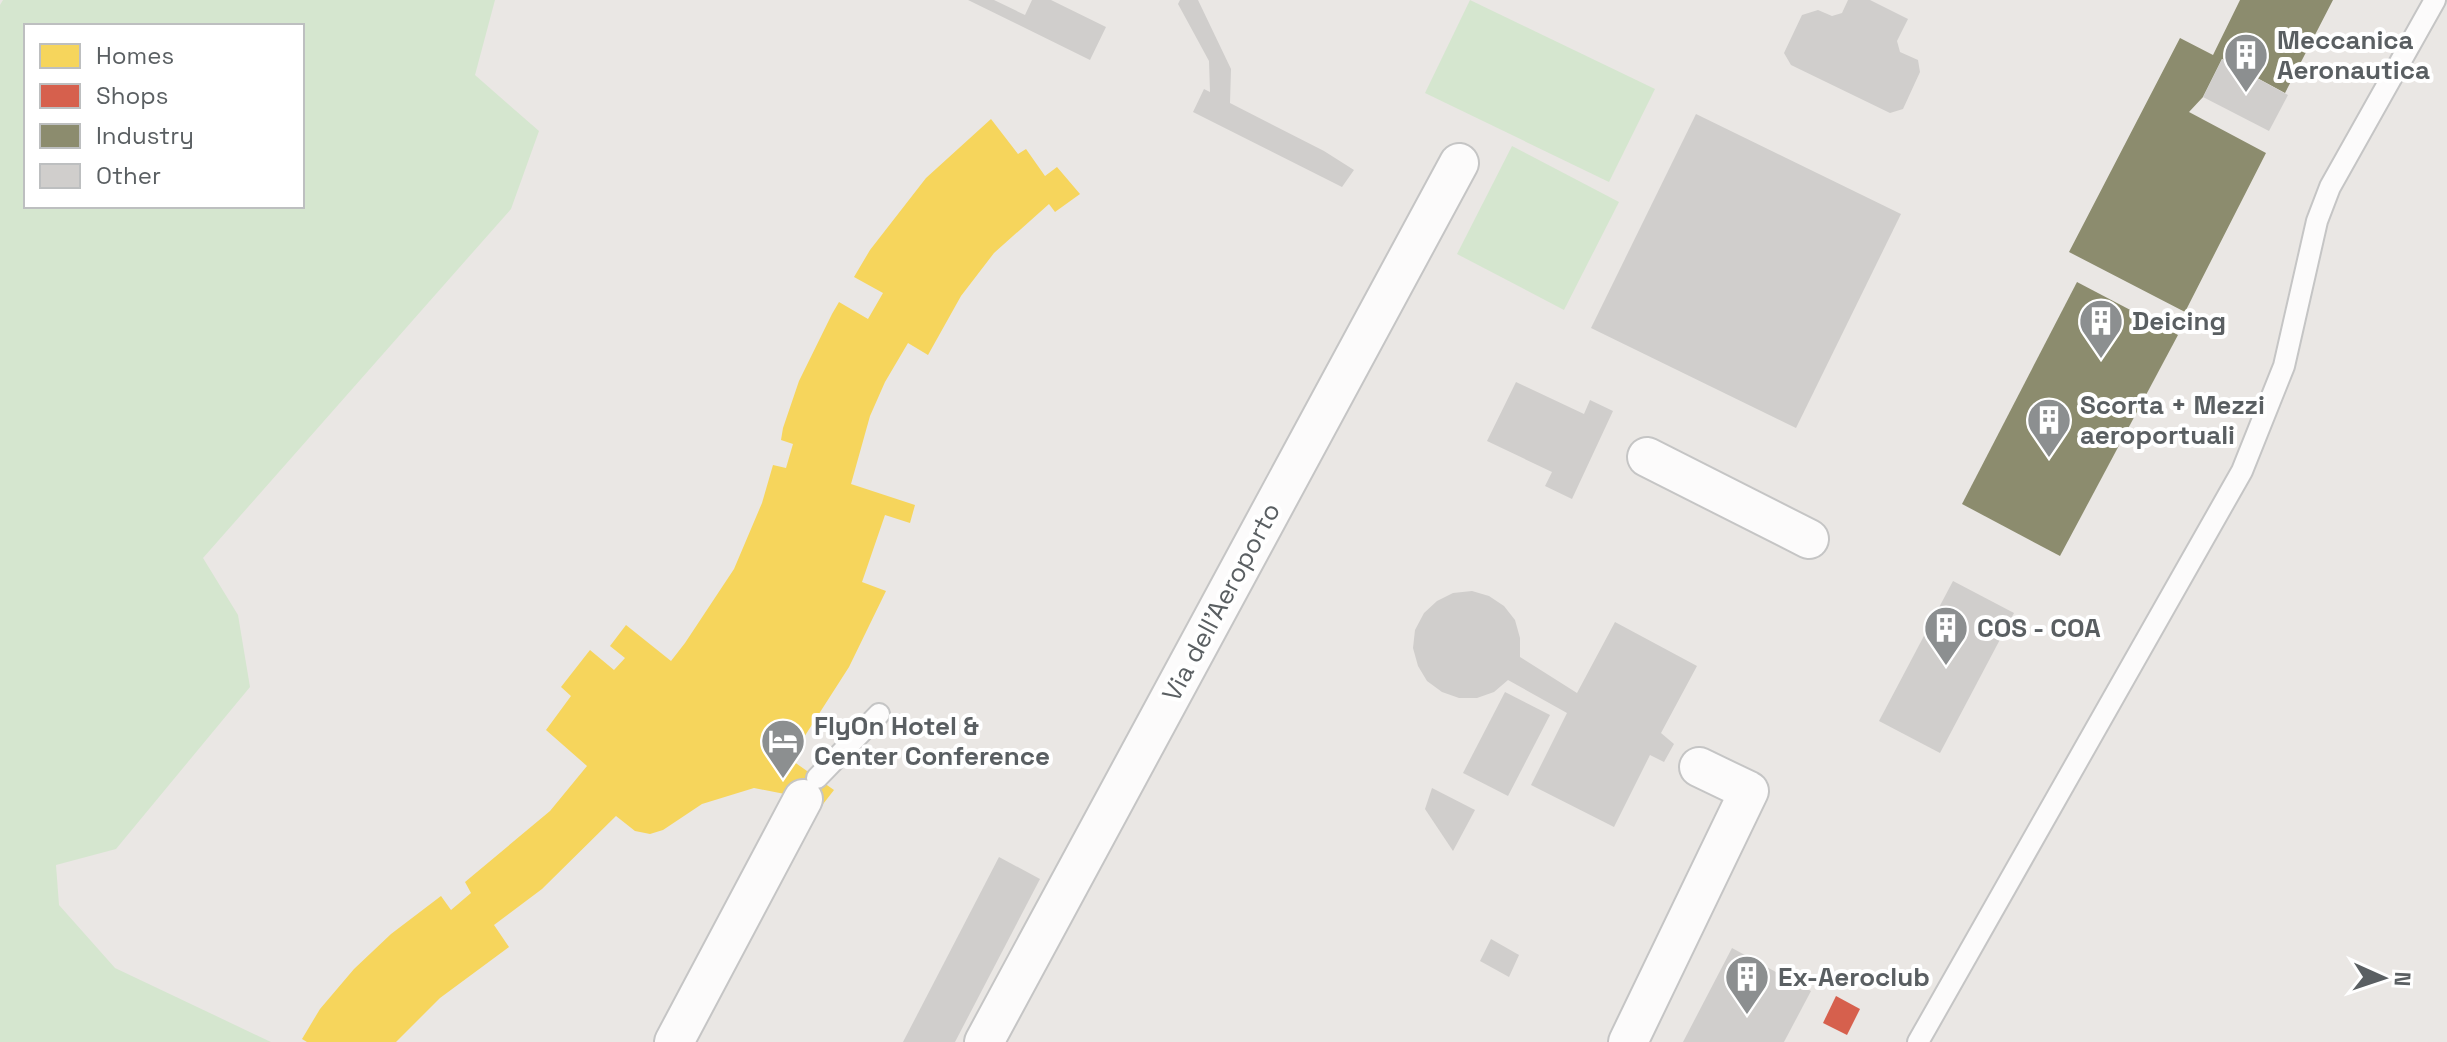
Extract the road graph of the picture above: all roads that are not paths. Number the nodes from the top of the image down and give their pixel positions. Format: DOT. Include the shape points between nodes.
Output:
graph roads {
  1 [pos="2435,0"];
  2 [pos="1459,163"];
  3 [pos="1647,457"];
  4 [pos="1809,539"];
  5 [pos="879,714"];
  6 [pos="1699,767"];
  7 [pos="810,788"];
  8 [pos="674,1042"];
  9 [pos="984,1042"];
  10 [pos="1628,1042"];
  11 [pos="1918,1042"];
  1 -- 11 [label="lane" via="2330,187 2317,221 2284,366 2242,471"];
  2 -- 9 [label="street, Via dell'Aeroporto"];
  3 -- 4 [label="street"];
  5 -- 7 [label="lane"];
  6 -- 10 [label="street" via="1749,791"];
  7 -- 8 [label="street"];
}
